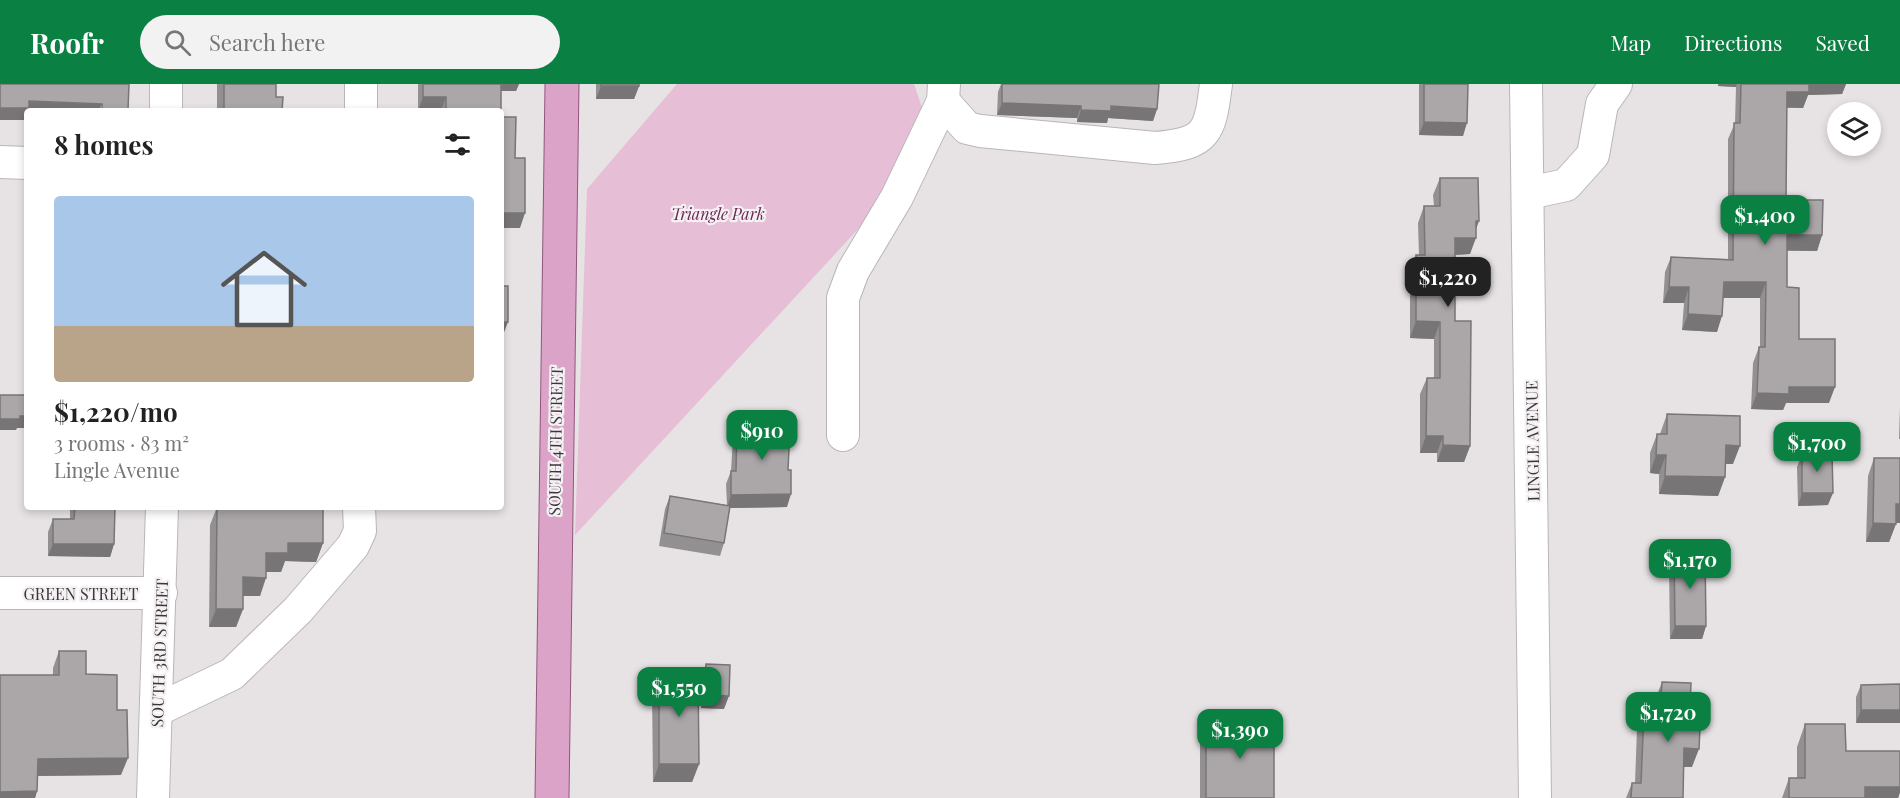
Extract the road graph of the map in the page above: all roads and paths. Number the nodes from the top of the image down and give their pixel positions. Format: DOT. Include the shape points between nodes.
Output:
graph roads {
  1 [pos="166,84"];
  2 [pos="361,84"];
  3 [pos="562,84"];
  4 [pos="1216,84"];
  5 [pos="1526,84"];
  6 [pos="1617,84"];
  7 [pos="944,92"];
  8 [pos="166,108"];
  9 [pos="361,108"];
  10 [pos="0,162"];
  11 [pos="24,163"];
  12 [pos="1529,193"];
  13 [pos="843,435"];
  14 [pos="162,510"];
  15 [pos="359,510"];
  16 [pos="0,593"];
  17 [pos="161,593"];
  18 [pos="157,710"];
  19 [pos="153,798"];
  20 [pos="552,798"];
  21 [pos="1535,798"];
  1 -- 8 [label="street"];
  2 -- 9 [label="street"];
  3 -- 20 [label="main road, SOUTH 4TH STREET"];
  4 -- 7 [label="street" via="1212,121 1195,141 1155,148 967,128"];
  5 -- 12 [label="street, LINGLE AVENUE"];
  6 -- 12 [label="street" via="1602,104 1593,155 1566,185"];
  7 -- 13 [label="street" via="897,197 853,271 843,298"];
  10 -- 11 [label="street"];
  12 -- 21 [label="street, LINGLE AVENUE"];
  14 -- 17 [label="street, SOUTH 3RD STREET"];
  15 -- 18 [label="street" via="360,531 353,546 298,610 232,674"];
  16 -- 17 [label="street, GREEN STREET"];
  17 -- 18 [label="street, SOUTH 3RD STREET"];
  18 -- 19 [label="street, SOUTH 3RD STREET"];
}
